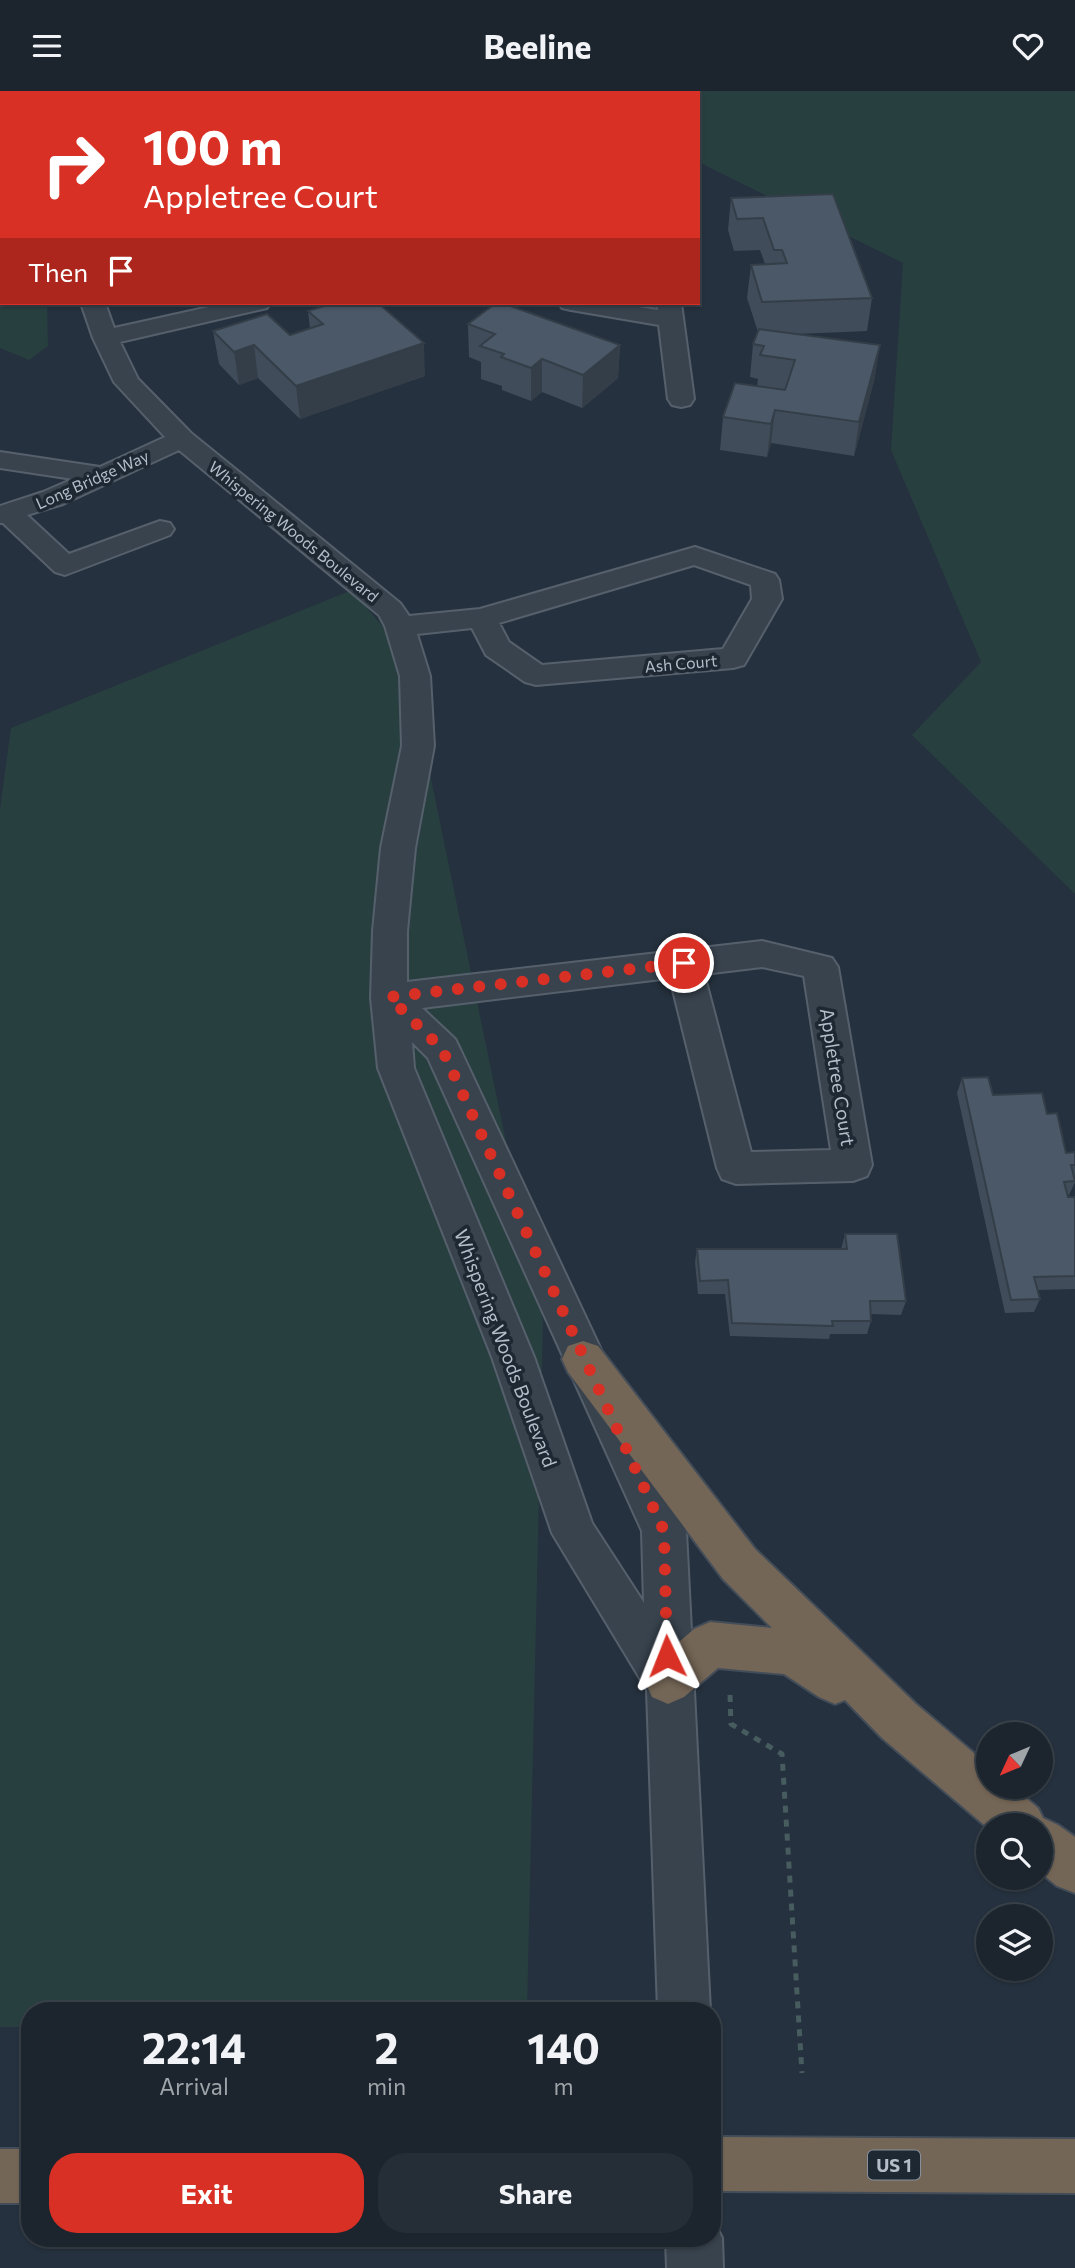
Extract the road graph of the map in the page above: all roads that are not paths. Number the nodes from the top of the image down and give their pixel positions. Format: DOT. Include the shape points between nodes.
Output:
graph roads {
  1 [pos="94,305"];
  2 [pos="249,305"];
  3 [pos="596,305"];
  4 [pos="670,311"];
  5 [pos="104,338"];
  6 [pos="681,399"];
  7 [pos="182,439"];
  8 [pos="0,460"];
  9 [pos="102,475"];
  10 [pos="4,514"];
  11 [pos="160,529"];
  12 [pos="482,618"];
  13 [pos="400,626"];
  14 [pos="684,963"];
  15 [pos="389,997"];
  16 [pos="583,1359"];
  17 [pos="668,1681"];
  18 [pos="899,1721"];
  19 [pos="1007,1813"];
  20 [pos="1053,1851"];
  21 [pos="1075,1868"];
  22 [pos="684,2002"];
  23 [pos="721,2164"];
  24 [pos="1075,2166"];
  25 [pos="0,2176"];
  26 [pos="21,2176"];
  27 [pos="694,2247"];
  28 [pos="695,2268"];
  1 -- 5 [label="street, Whispering Woods Boulevard"];
  2 -- 5 [label="street"];
  3 -- 4 [label="street"];
  4 -- 6 [label="street"];
  5 -- 7 [label="street, Whispering Woods Boulevard" via="128,382"];
  7 -- 9 [label="street, Long Bridge Way"];
  7 -- 13 [label="street, Whispering Woods Boulevard" via="390,609"];
  8 -- 9 [label="street"];
  9 -- 10 [label="street, Long Bridge Way"];
  10 -- 11 [label="street" via="65,566"];
  12 -- 12 [label="street, Ash Court" via="695,556 765,580 767,599 733,658 536,675 497,648"];
  12 -- 13 [label="street, Ash Court"];
  13 -- 15 [label="street, Whispering Woods Boulevard" via="415,676 418,746 398,848"];
  14 -- 14 [label="street, Appletree Court" via="762,954 820,967 853,1165 736,1168"];
  14 -- 15 [label="street, Appletree Court"];
  15 -- 16 [label="street, Whispering Woods Boulevard" via="442,1049"];
  15 -- 17 [label="street, Whispering Woods Boulevard" via="396,1067 513,1357 574,1533"];
  16 -- 17 [label="street, Whispering Woods Boulevard" via="664,1531"];
  16 -- 18 [label="highway" via="739,1564"];
  17 -- 18 [label="highway" via="710,1645 791,1653"];
  17 -- 22 [label="street, Whispering Woods Boulevard"];
  18 -- 19 [label="highway"];
  20 -- 21 [label="highway"];
  23 -- 24 [label="highway, US 1"];
  25 -- 26 [label="highway"];
  27 -- 28 [label="street"];
}
